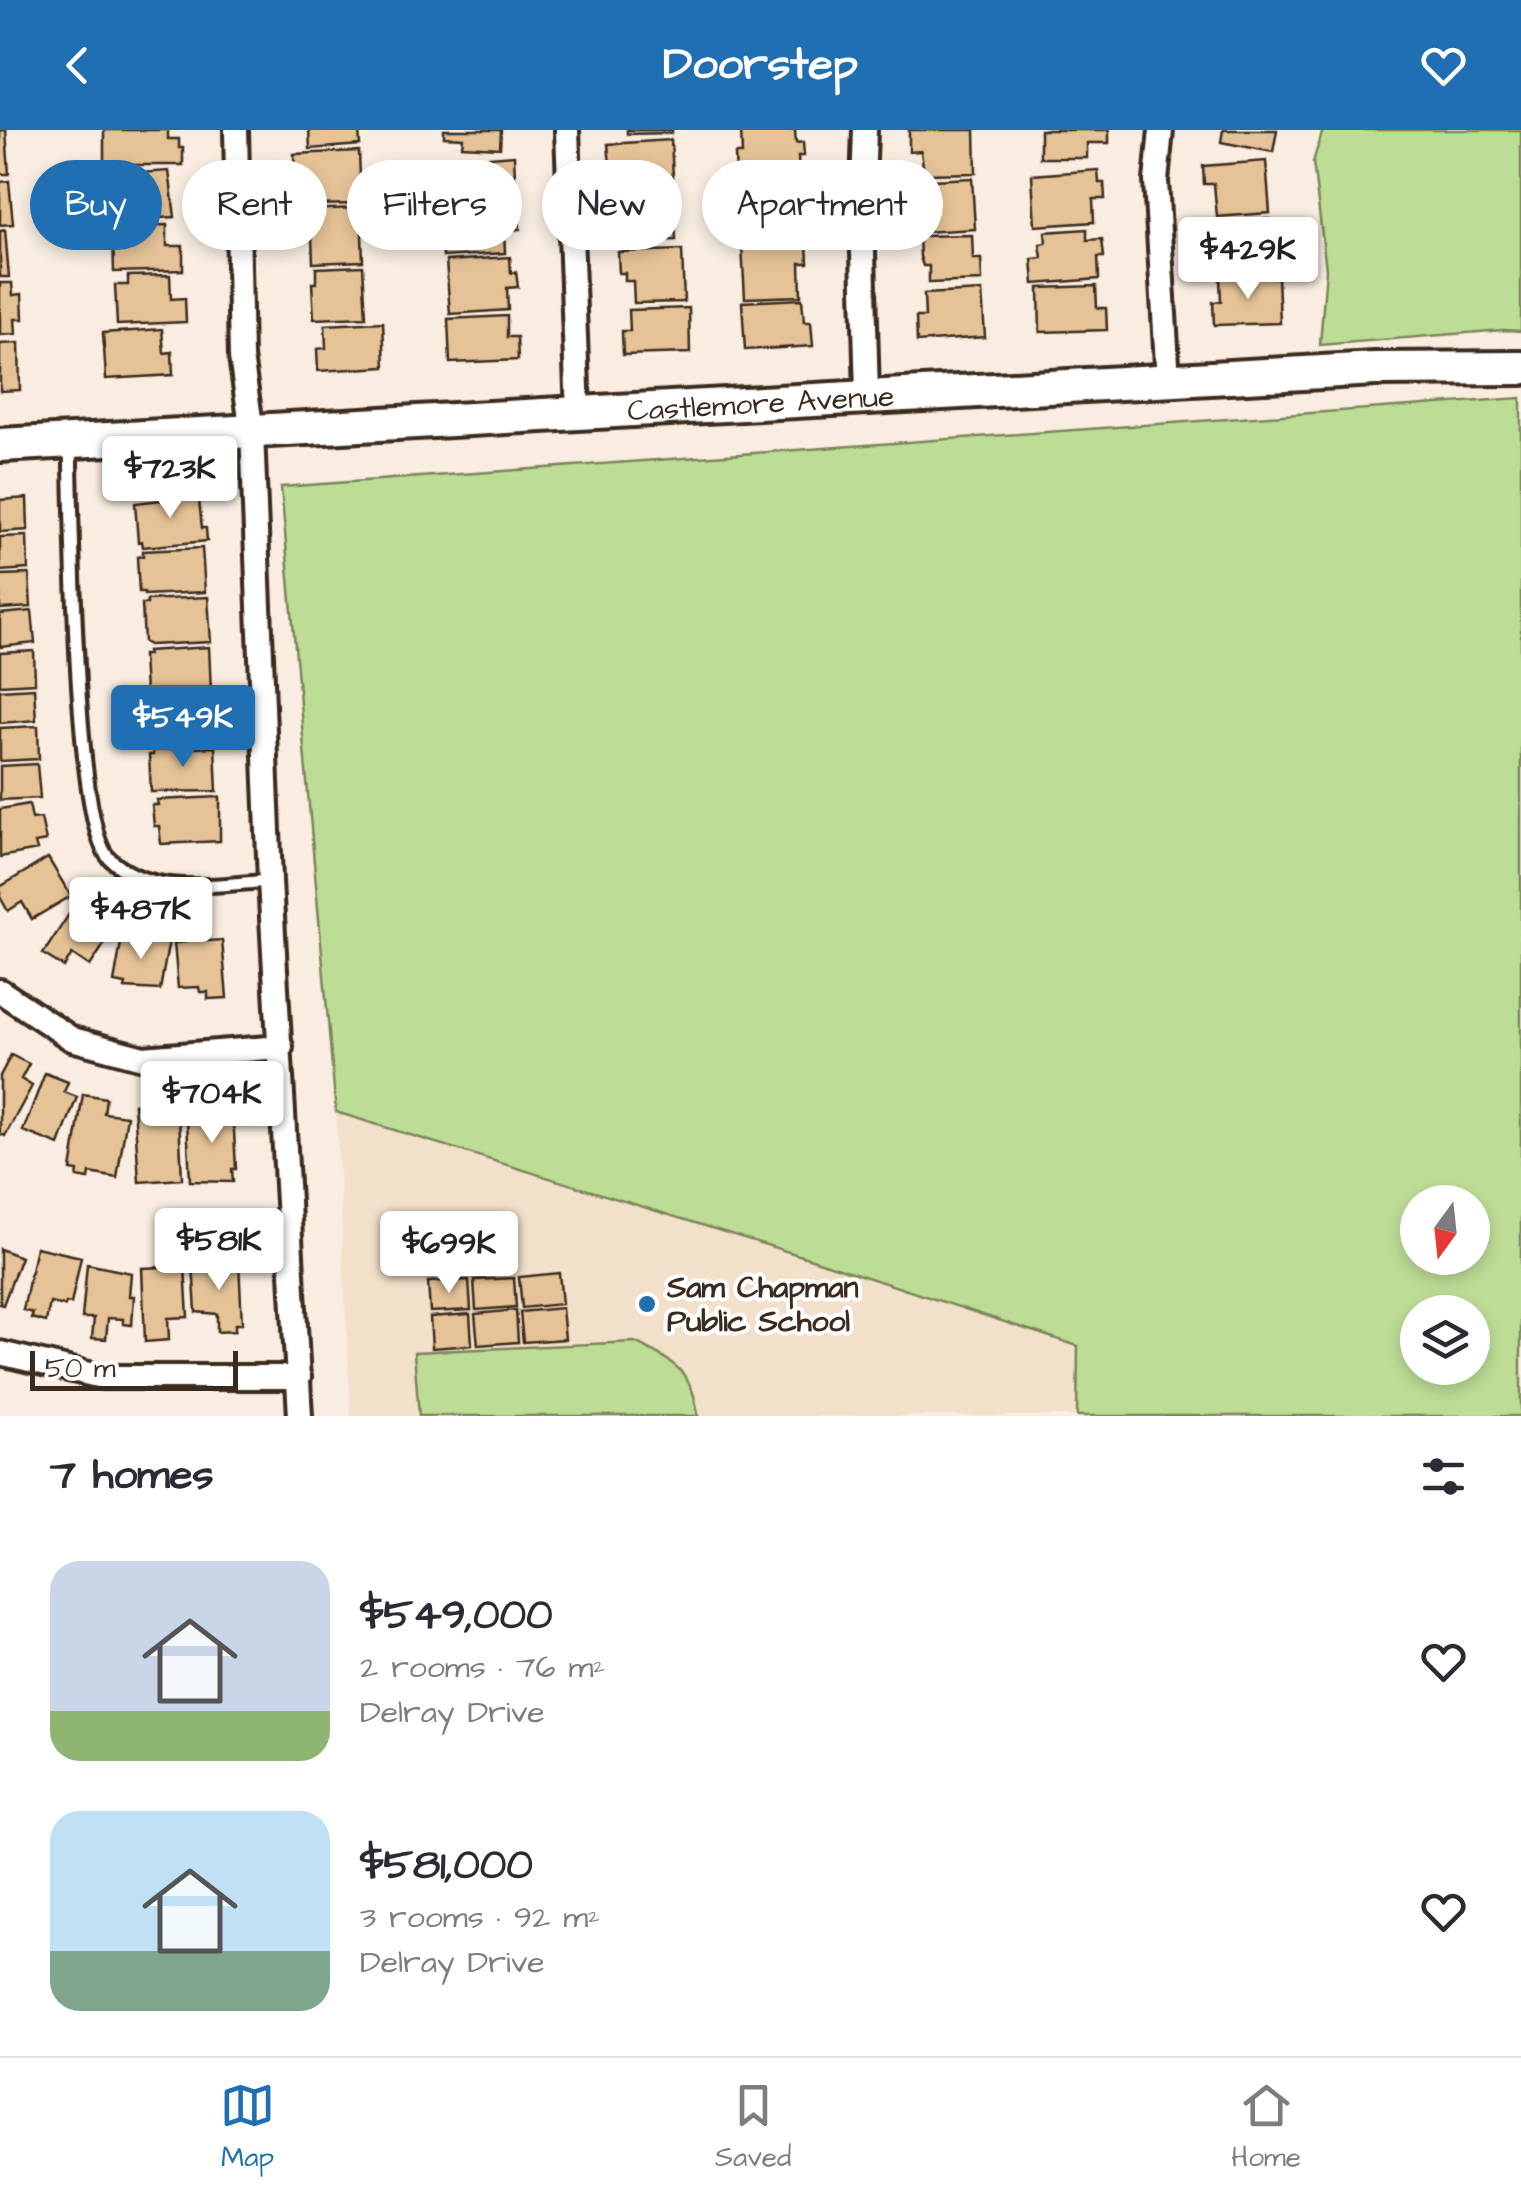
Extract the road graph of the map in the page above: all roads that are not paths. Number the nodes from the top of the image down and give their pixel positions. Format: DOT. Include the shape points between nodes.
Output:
graph roads {
  1 [pos="236,130"];
  2 [pos="568,130"];
  3 [pos="864,130"];
  4 [pos="1161,130"];
  5 [pos="1521,368"];
  6 [pos="1168,380"];
  7 [pos="866,396"];
  8 [pos="578,414"];
  9 [pos="252,432"];
  10 [pos="70,440"];
  11 [pos="0,445"];
  12 [pos="270,881"];
  13 [pos="0,990"];
  14 [pos="280,1047"];
  15 [pos="0,1353"];
  16 [pos="299,1377"];
  17 [pos="300,1416"];
  1 -- 9 [label="street" via="241,357"];
  2 -- 8 [label="street"];
  3 -- 7 [label="street"];
  4 -- 6 [label="street" via="1156,181"];
  5 -- 6 [label="street, Castlemore Avenue"];
  6 -- 7 [label="street, Castlemore Avenue"];
  7 -- 8 [label="street, Castlemore Avenue"];
  8 -- 9 [label="street, Castlemore Avenue"];
  9 -- 10 [label="street, Castlemore Avenue"];
  9 -- 12 [label="street"];
  10 -- 11 [label="street, Castlemore Avenue"];
  10 -- 12 [label="lane" via="82,730 90,814 107,856 145,881"];
  12 -- 14 [label="street"];
  13 -- 14 [label="street" via="72,1038 143,1058"];
  14 -- 16 [label="street"];
  15 -- 16 [label="street" via="102,1377"];
  16 -- 17 [label="street"];
}
